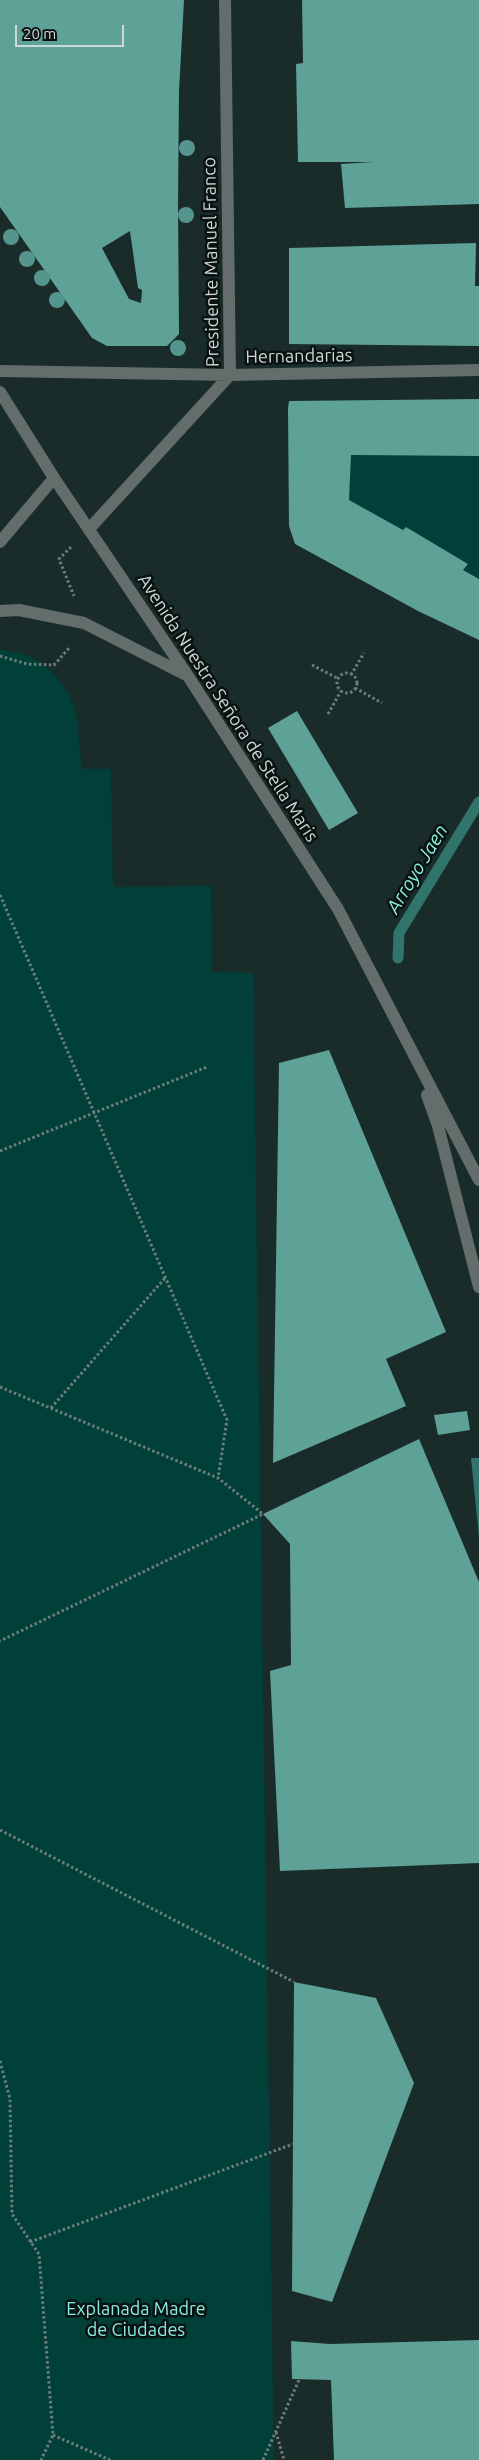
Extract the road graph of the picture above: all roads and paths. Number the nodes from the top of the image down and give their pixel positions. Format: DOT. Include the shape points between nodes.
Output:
graph roads {
  1 [pos="225,0"];
  2 [pos="479,370"];
  3 [pos="0,372"];
  4 [pos="230,375"];
  5 [pos="0,392"];
  6 [pos="54,478"];
  7 [pos="89,529"];
  8 [pos="0,542"];
  9 [pos="0,611"];
  10 [pos="364,653"];
  11 [pos="312,665"];
  12 [pos="351,674"];
  13 [pos="188,676"];
  14 [pos="339,679"];
  15 [pos="355,688"];
  16 [pos="342,690"];
  17 [pos="382,703"];
  18 [pos="328,714"];
  19 [pos="0,894"];
  20 [pos="412,1052"];
  21 [pos="207,1067"];
  22 [pos="94,1113"];
  23 [pos="0,1151"];
  24 [pos="479,1180"];
  25 [pos="165,1278"];
  26 [pos="479,1287"];
  27 [pos="0,1386"];
  28 [pos="51,1408"];
  29 [pos="218,1478"];
  30 [pos="0,1641"];
  31 [pos="0,1830"];
  32 [pos="294,1982"];
  33 [pos="0,2061"];
  34 [pos="293,2144"];
  35 [pos="30,2242"];
  36 [pos="299,2380"];
  37 [pos="276,2431"];
  38 [pos="52,2435"];
  39 [pos="41,2460"];
  40 [pos="110,2460"];
  41 [pos="263,2460"];
  42 [pos="284,2460"];
  1 -- 4 [label="street, Presidente Manuel Franco"];
  2 -- 4 [label="street, Hernandarias"];
  3 -- 4 [label="street, Hernandarias"];
  4 -- 7 [label="street, Presidente Manuel Franco"];
  5 -- 6 [label="street, Avenida Nuestra Señora de Stella Maris"];
  6 -- 7 [label="street, Avenida Nuestra Señora de Stella Maris"];
  6 -- 8 [label="street"];
  7 -- 13 [label="street, Avenida Nuestra Señora de Stella Maris"];
  9 -- 13 [label="street" via="19,610 84,624"];
  10 -- 12 [label="path"];
  11 -- 14 [label="path"];
  12 -- 14 [label="path" via="344,674"];
  12 -- 15 [label="path" via="357,681"];
  13 -- 20 [label="street, Avenida Nuestra Señora de Stella Maris" via="338,909"];
  14 -- 16 [label="path" via="338,686"];
  15 -- 16 [label="path" via="348,693"];
  15 -- 17 [label="path"];
  16 -- 18 [label="path"];
  19 -- 22 [label="path"];
  20 -- 24 [label="street, Avenida Nuestra Señora de Stella Maris"];
  20 -- 26 [label="street, Avenida Nuestra Señora de Stella Maris" via="438,1126"];
  21 -- 22 [label="path"];
  22 -- 23 [label="path"];
  22 -- 25 [label="path"];
  25 -- 28 [label="path"];
  25 -- 29 [label="path" via="227,1420"];
  27 -- 28 [label="path"];
  28 -- 29 [label="path"];
  29 -- 30 [label="path" via="263,1514"];
  31 -- 32 [label="path"];
  33 -- 35 [label="path" via="10,2099 12,2214"];
  34 -- 35 [label="path"];
  35 -- 38 [label="path" via="39,2254"];
  36 -- 37 [label="path"];
  37 -- 41 [label="path"];
  37 -- 42 [label="path"];
  38 -- 39 [label="path"];
  38 -- 40 [label="path"];
}
